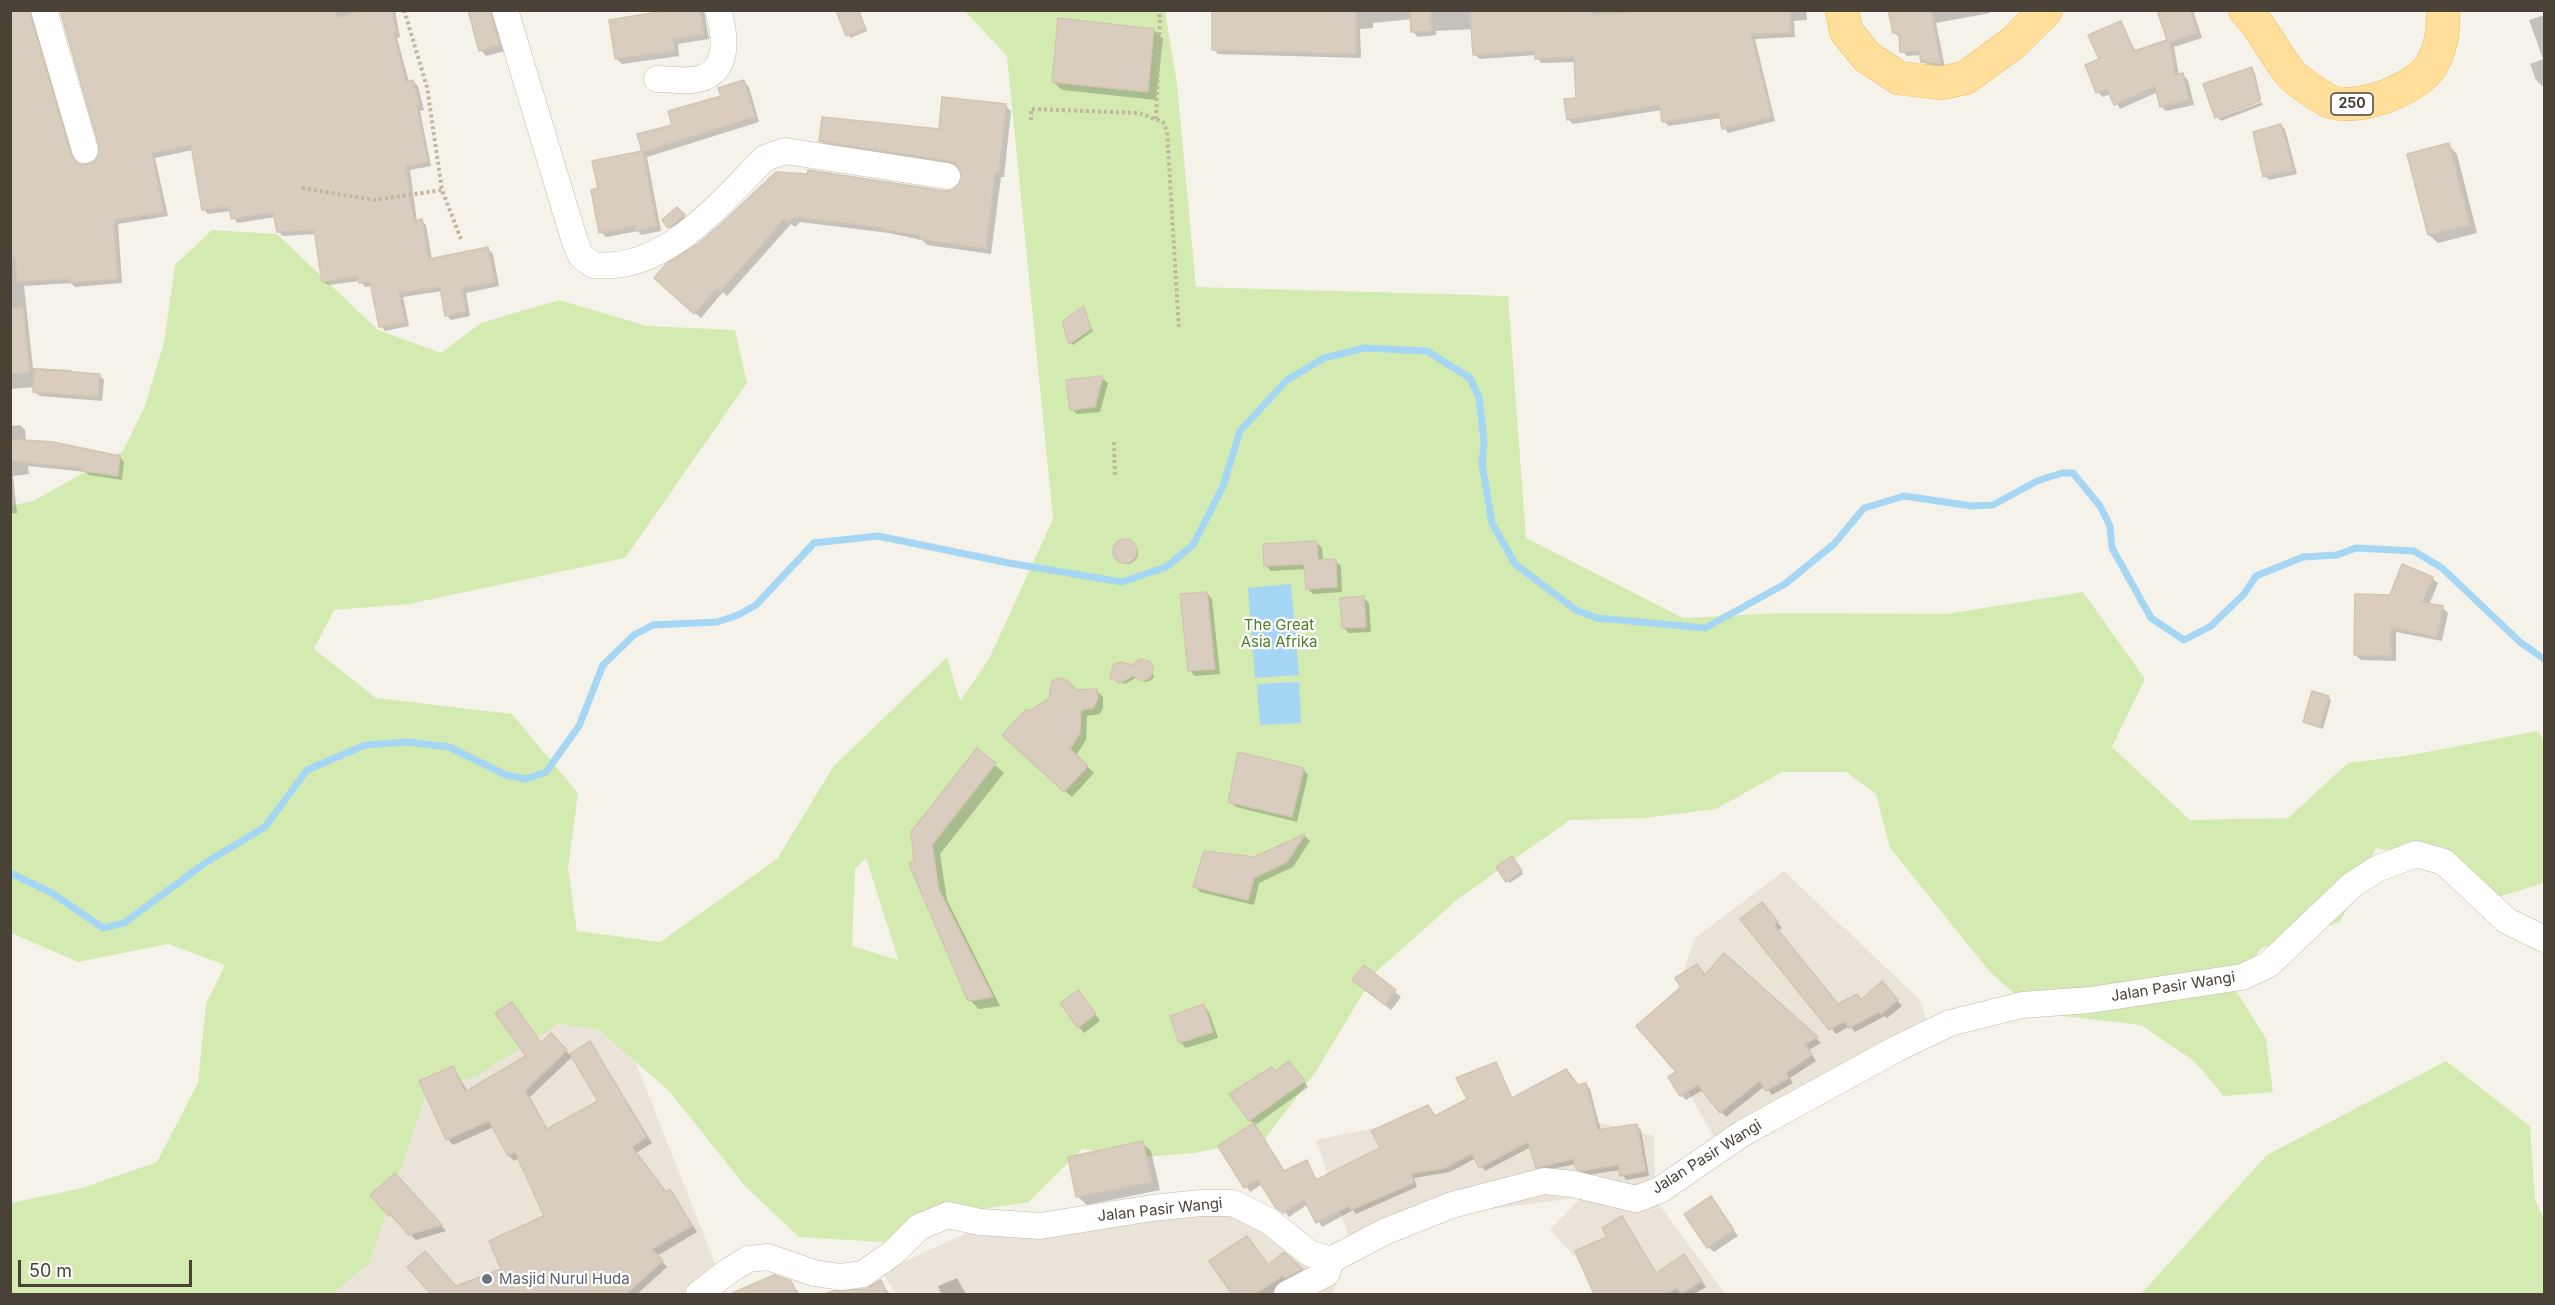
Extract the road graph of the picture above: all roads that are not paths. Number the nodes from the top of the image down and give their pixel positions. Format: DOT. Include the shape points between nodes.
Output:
graph roads {
  1 [pos="44,10"];
  2 [pos="505,10"];
  3 [pos="718,10"];
  4 [pos="1842,10"];
  5 [pos="2046,10"];
  6 [pos="2245,10"];
  7 [pos="2443,10"];
  8 [pos="657,79"];
  9 [pos="85,150"];
  10 [pos="947,176"];
  11 [pos="2544,939"];
  12 [pos="1331,1260"];
  13 [pos="699,1294"];
  14 [pos="1287,1294"];
  1 -- 9 [label="street"];
  2 -- 10 [label="street" via="574,242 581,256 593,265 636,260 662,251 700,223 765,158 776,152"];
  3 -- 8 [label="street" via="725,32 725,50 714,69 700,79"];
  4 -- 5 [label="main road" via="1846,30 1867,57 1899,78 1940,83 1965,78 2013,43"];
  6 -- 7 [label="main road, 250" via="2292,75 2328,101 2352,104 2378,100 2407,86 2432,66 2441,42"];
  11 -- 12 [label="street, Jalan Pasir Wangi" via="2507,921 2444,862 2416,854 2377,868 2352,885 2268,965 2242,977 2090,1000 2022,1005 1950,1023 1743,1133 1660,1190 1636,1199 1544,1181 1452,1205 1384,1232"];
  12 -- 13 [label="street, Jalan Pasir Wangi" via="1309,1253 1269,1221 1233,1203 1152,1208 1040,1226 980,1222 948,1215 919,1227 894,1252 863,1274 814,1273 768,1257 748,1260"];
  12 -- 14 [label="street" via="1327,1273"];
}
